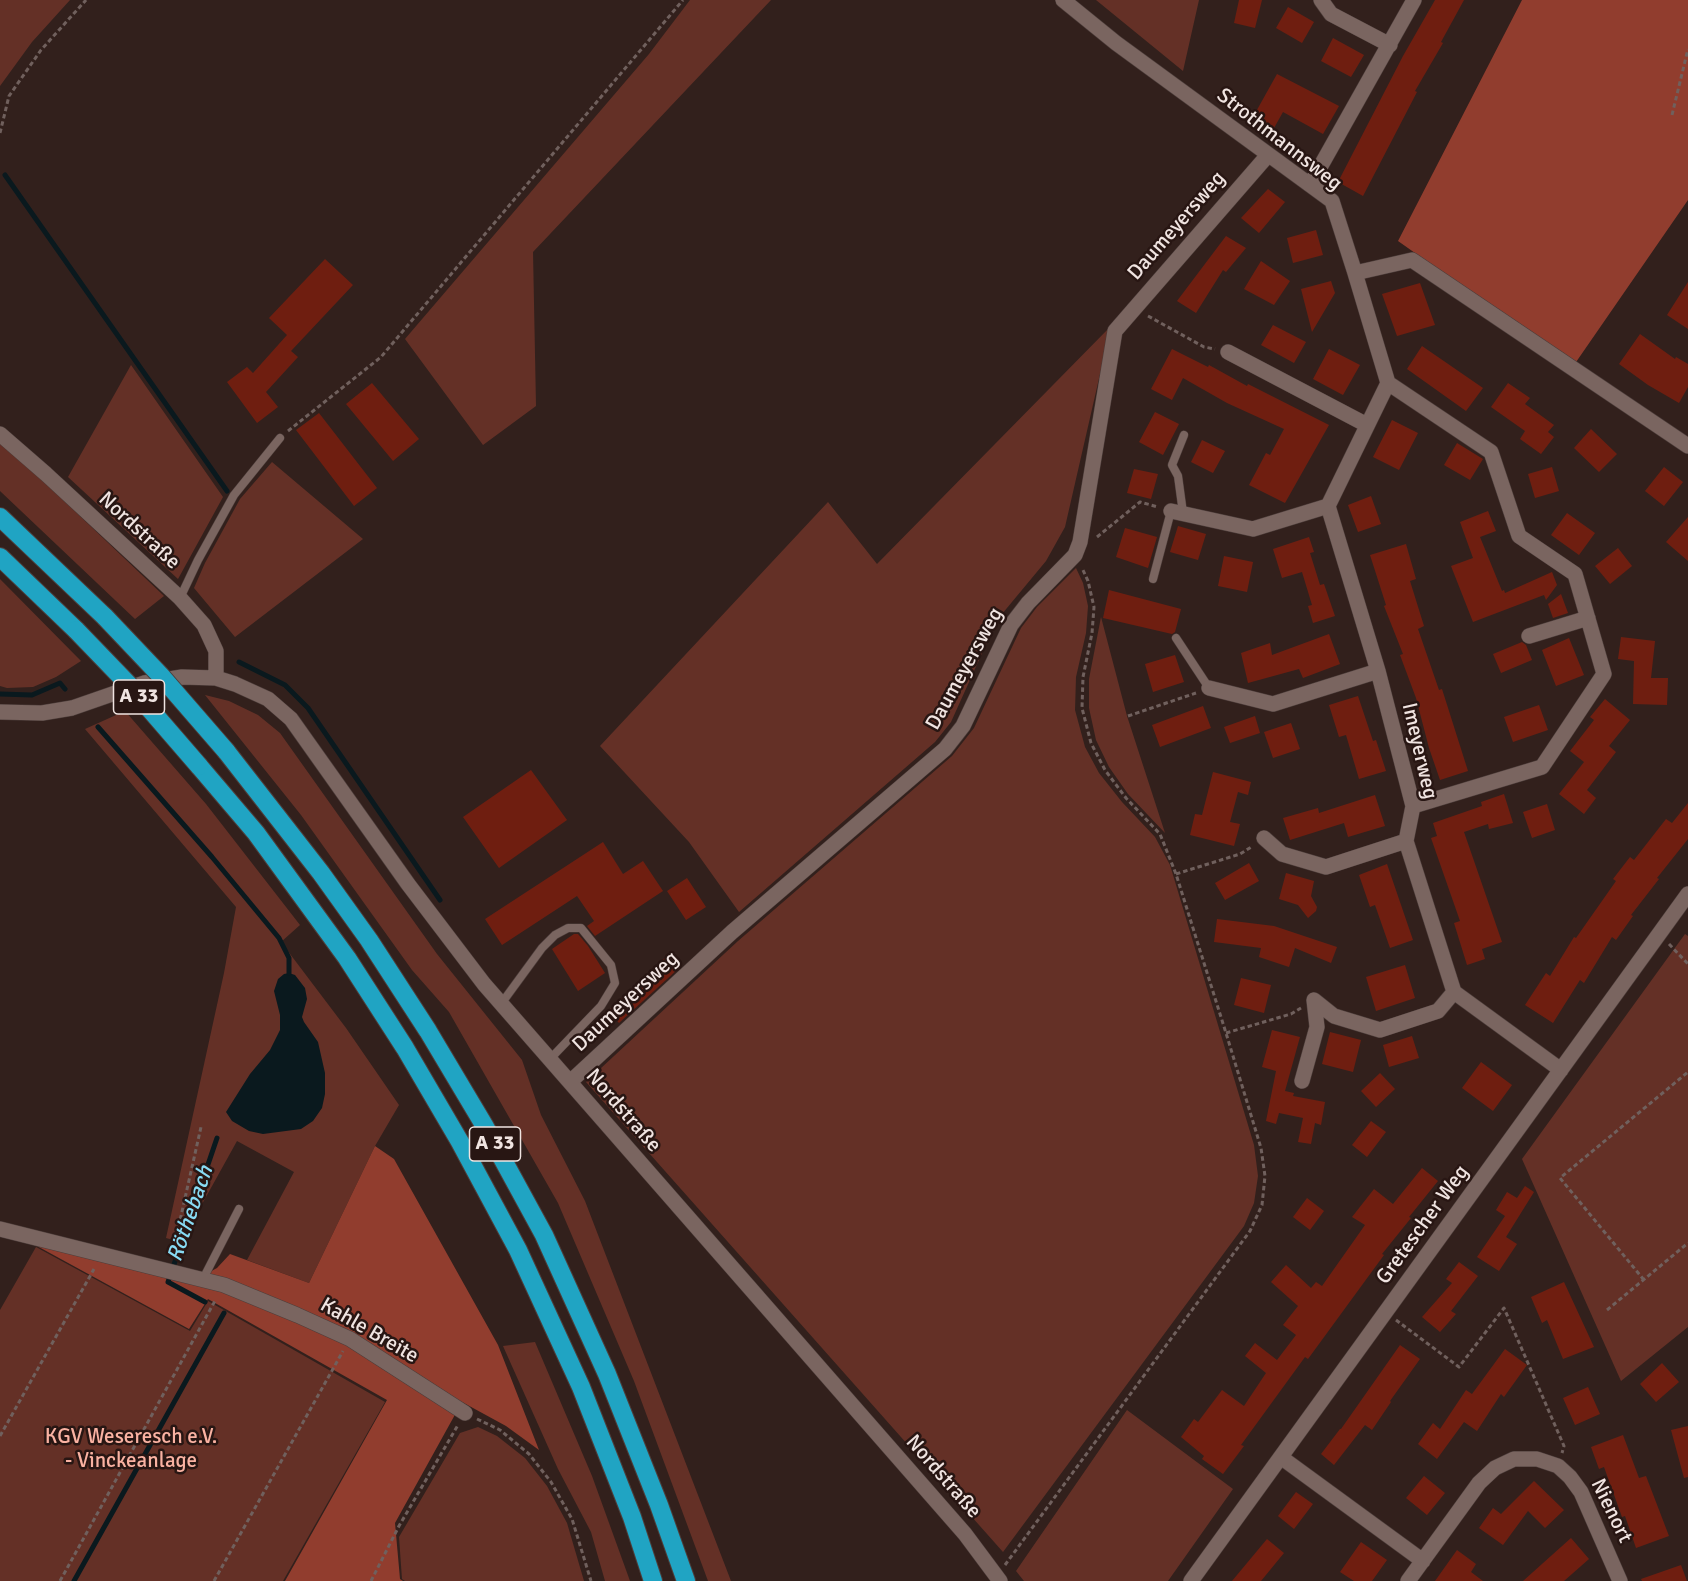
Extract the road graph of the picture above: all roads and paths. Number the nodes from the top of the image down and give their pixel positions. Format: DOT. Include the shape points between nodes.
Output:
graph roads {
  1 [pos="86,0"];
  2 [pos="683,0"];
  3 [pos="1063,0"];
  4 [pos="1321,0"];
  5 [pos="1414,0"];
  6 [pos="1390,45"];
  7 [pos="1688,49"];
  8 [pos="1672,115"];
  9 [pos="0,133"];
  10 [pos="1268,155"];
  11 [pos="1310,186"];
  12 [pos="1355,273"];
  13 [pos="1133,308"];
  14 [pos="1228,352"];
  15 [pos="1388,383"];
  16 [pos="1367,425"];
  17 [pos="0,434"];
  18 [pos="1184,435"];
  19 [pos="280,438"];
  20 [pos="1688,446"];
  21 [pos="1328,506"];
  22 [pos="1177,512"];
  23 [pos="0,517"];
  24 [pos="1075,555"];
  25 [pos="0,557"];
  26 [pos="1153,579"];
  27 [pos="180,598"];
  28 [pos="1588,618"];
  29 [pos="1529,636"];
  30 [pos="1176,638"];
  31 [pos="1378,671"];
  32 [pos="216,678"];
  33 [pos="1209,688"];
  34 [pos="0,712"];
  35 [pos="1128,716"];
  36 [pos="1413,806"];
  37 [pos="1264,838"];
  38 [pos="1406,841"];
  39 [pos="1176,874"];
  40 [pos="1688,894"];
  41 [pos="1659,934"];
  42 [pos="1688,964"];
  43 [pos="1454,992"];
  44 [pos="1314,1000"];
  45 [pos="501,1004"];
  46 [pos="1226,1033"];
  47 [pos="550,1059"];
  48 [pos="1561,1070"];
  49 [pos="1688,1072"];
  50 [pos="1302,1081"];
  51 [pos="570,1082"];
  52 [pos="201,1126"];
  53 [pos="239,1209"];
  54 [pos="0,1229"];
  55 [pos="1688,1243"];
  56 [pos="102,1254"];
  57 [pos="168,1271"];
  58 [pos="203,1278"];
  59 [pos="1644,1280"];
  60 [pos="224,1285"];
  61 [pos="1607,1310"];
  62 [pos="1386,1313"];
  63 [pos="350,1339"];
  64 [pos="465,1413"];
  65 [pos="0,1436"];
  66 [pos="1282,1458"];
  67 [pos="1558,1466"];
  68 [pos="1423,1561"];
  69 [pos="999,1579"];
  70 [pos="60,1581"];
  71 [pos="214,1581"];
  72 [pos="371,1581"];
  73 [pos="591,1581"];
  74 [pos="653,1581"];
  75 [pos="686,1581"];
  76 [pos="1191,1581"];
  77 [pos="1408,1581"];
  78 [pos="1620,1581"];
  1 -- 9 [label="path" via="41,50 9,96"];
  2 -- 19 [label="path" via="381,357"];
  3 -- 10 [label="street, Strothmannsweg"];
  4 -- 6 [label="street" via="1331,14"];
  5 -- 6 [label="street"];
  6 -- 11 [label="street"];
  7 -- 8 [label="path"];
  10 -- 11 [label="street, Strothmannsweg"];
  10 -- 13 [label="street, Daumeyersweg"];
  11 -- 12 [label="street, Strothmannsweg" via="1332,201"];
  12 -- 15 [label="street"];
  12 -- 20 [label="street" via="1412,260"];
  13 -- 14 [label="path" via="1204,347"];
  13 -- 24 [label="street, Daumeyersweg" via="1115,331"];
  14 -- 16 [label="street"];
  15 -- 16 [label="street"];
  15 -- 28 [label="street" via="1491,452 1519,536 1575,574"];
  16 -- 21 [label="street"];
  17 -- 27 [label="street, Nordstraße"];
  18 -- 22 [label="lane" via="1172,465 1178,476"];
  19 -- 27 [label="lane" via="234,495"];
  21 -- 22 [label="street" via="1253,529"];
  21 -- 31 [label="street, Imeyerweg"];
  22 -- 24 [label="path" via="1140,502"];
  22 -- 26 [label="lane"];
  23 -- 75 [label="highway, A 33, bridge" via="105,617 226,751 321,873 428,1031 543,1235 607,1374"];
  24 -- 39 [label="path" via="1088,581 1094,608 1082,708 1091,743 1105,770 1160,834"];
  24 -- 51 [label="street, Daumeyersweg" via="1011,626 963,726 945,749 732,933"];
  25 -- 74 [label="highway, A 33, bridge" via="129,685 256,833 347,958 405,1048 518,1250 581,1387"];
  27 -- 32 [label="street, Nordstraße" via="204,626 216,651"];
  28 -- 29 [label="street"];
  28 -- 36 [label="street" via="1604,674 1542,767"];
  30 -- 33 [label="lane"];
  31 -- 33 [label="street" via="1273,704"];
  31 -- 36 [label="street, Imeyerweg"];
  32 -- 34 [label="street, Nordstraße" via="182,677 144,683 72,708 42,713"];
  32 -- 45 [label="street, Nordstraße" via="268,699 291,718 408,884"];
  33 -- 35 [label="path"];
  36 -- 38 [label="street, Imeyerweg"];
  37 -- 38 [label="street" via="1282,854 1326,867"];
  37 -- 39 [label="path" via="1240,854"];
  38 -- 43 [label="street, Imeyerweg"];
  39 -- 46 [label="path"];
  40 -- 41 [label="street, Gretescher Weg"];
  41 -- 42 [label="path"];
  41 -- 48 [label="street, Gretescher Weg"];
  43 -- 44 [label="street" via="1438,1011 1380,1030 1334,1016"];
  43 -- 48 [label="street"];
  44 -- 46 [label="path" via="1291,1014"];
  44 -- 50 [label="street" via="1317,1027"];
  45 -- 47 [label="street, Nordstraße"];
  45 -- 47 [label="lane" via="548,942 568,928 581,928 611,965 615,983 601,1005"];
  46 -- 69 [label="path" via="1261,1148 1265,1176 1262,1205 1250,1231"];
  47 -- 51 [label="street, Nordstraße"];
  48 -- 62 [label="street, Gretescher Weg"];
  49 -- 59 [label="path" via="1560,1178"];
  51 -- 69 [label="street, Nordstraße" via="965,1534"];
  52 -- 57 [label="path"];
  53 -- 58 [label="lane"];
  54 -- 56 [label="street, Kahle Breite"];
  55 -- 59 [label="path"];
  56 -- 57 [label="street, Kahle Breite"];
  56 -- 65 [label="path"];
  57 -- 58 [label="street, Kahle Breite"];
  58 -- 60 [label="street, Kahle Breite"];
  59 -- 61 [label="path"];
  60 -- 63 [label="street, Kahle Breite"];
  60 -- 70 [label="path"];
  62 -- 66 [label="street, Gretescher Weg"];
  62 -- 67 [label="path" via="1459,1367 1504,1308 1564,1446"];
  63 -- 64 [label="street, Kahle Breite"];
  63 -- 71 [label="path"];
  64 -- 72 [label="path"];
  64 -- 73 [label="path" via="500,1430 529,1454 551,1482 572,1519"];
  66 -- 68 [label="street"];
  66 -- 76 [label="street, Gretescher Weg"];
  67 -- 68 [label="street" via="1537,1459 1514,1459 1496,1468 1479,1483"];
  67 -- 78 [label="street, Nienort" via="1581,1492"];
  68 -- 77 [label="street"];
}
